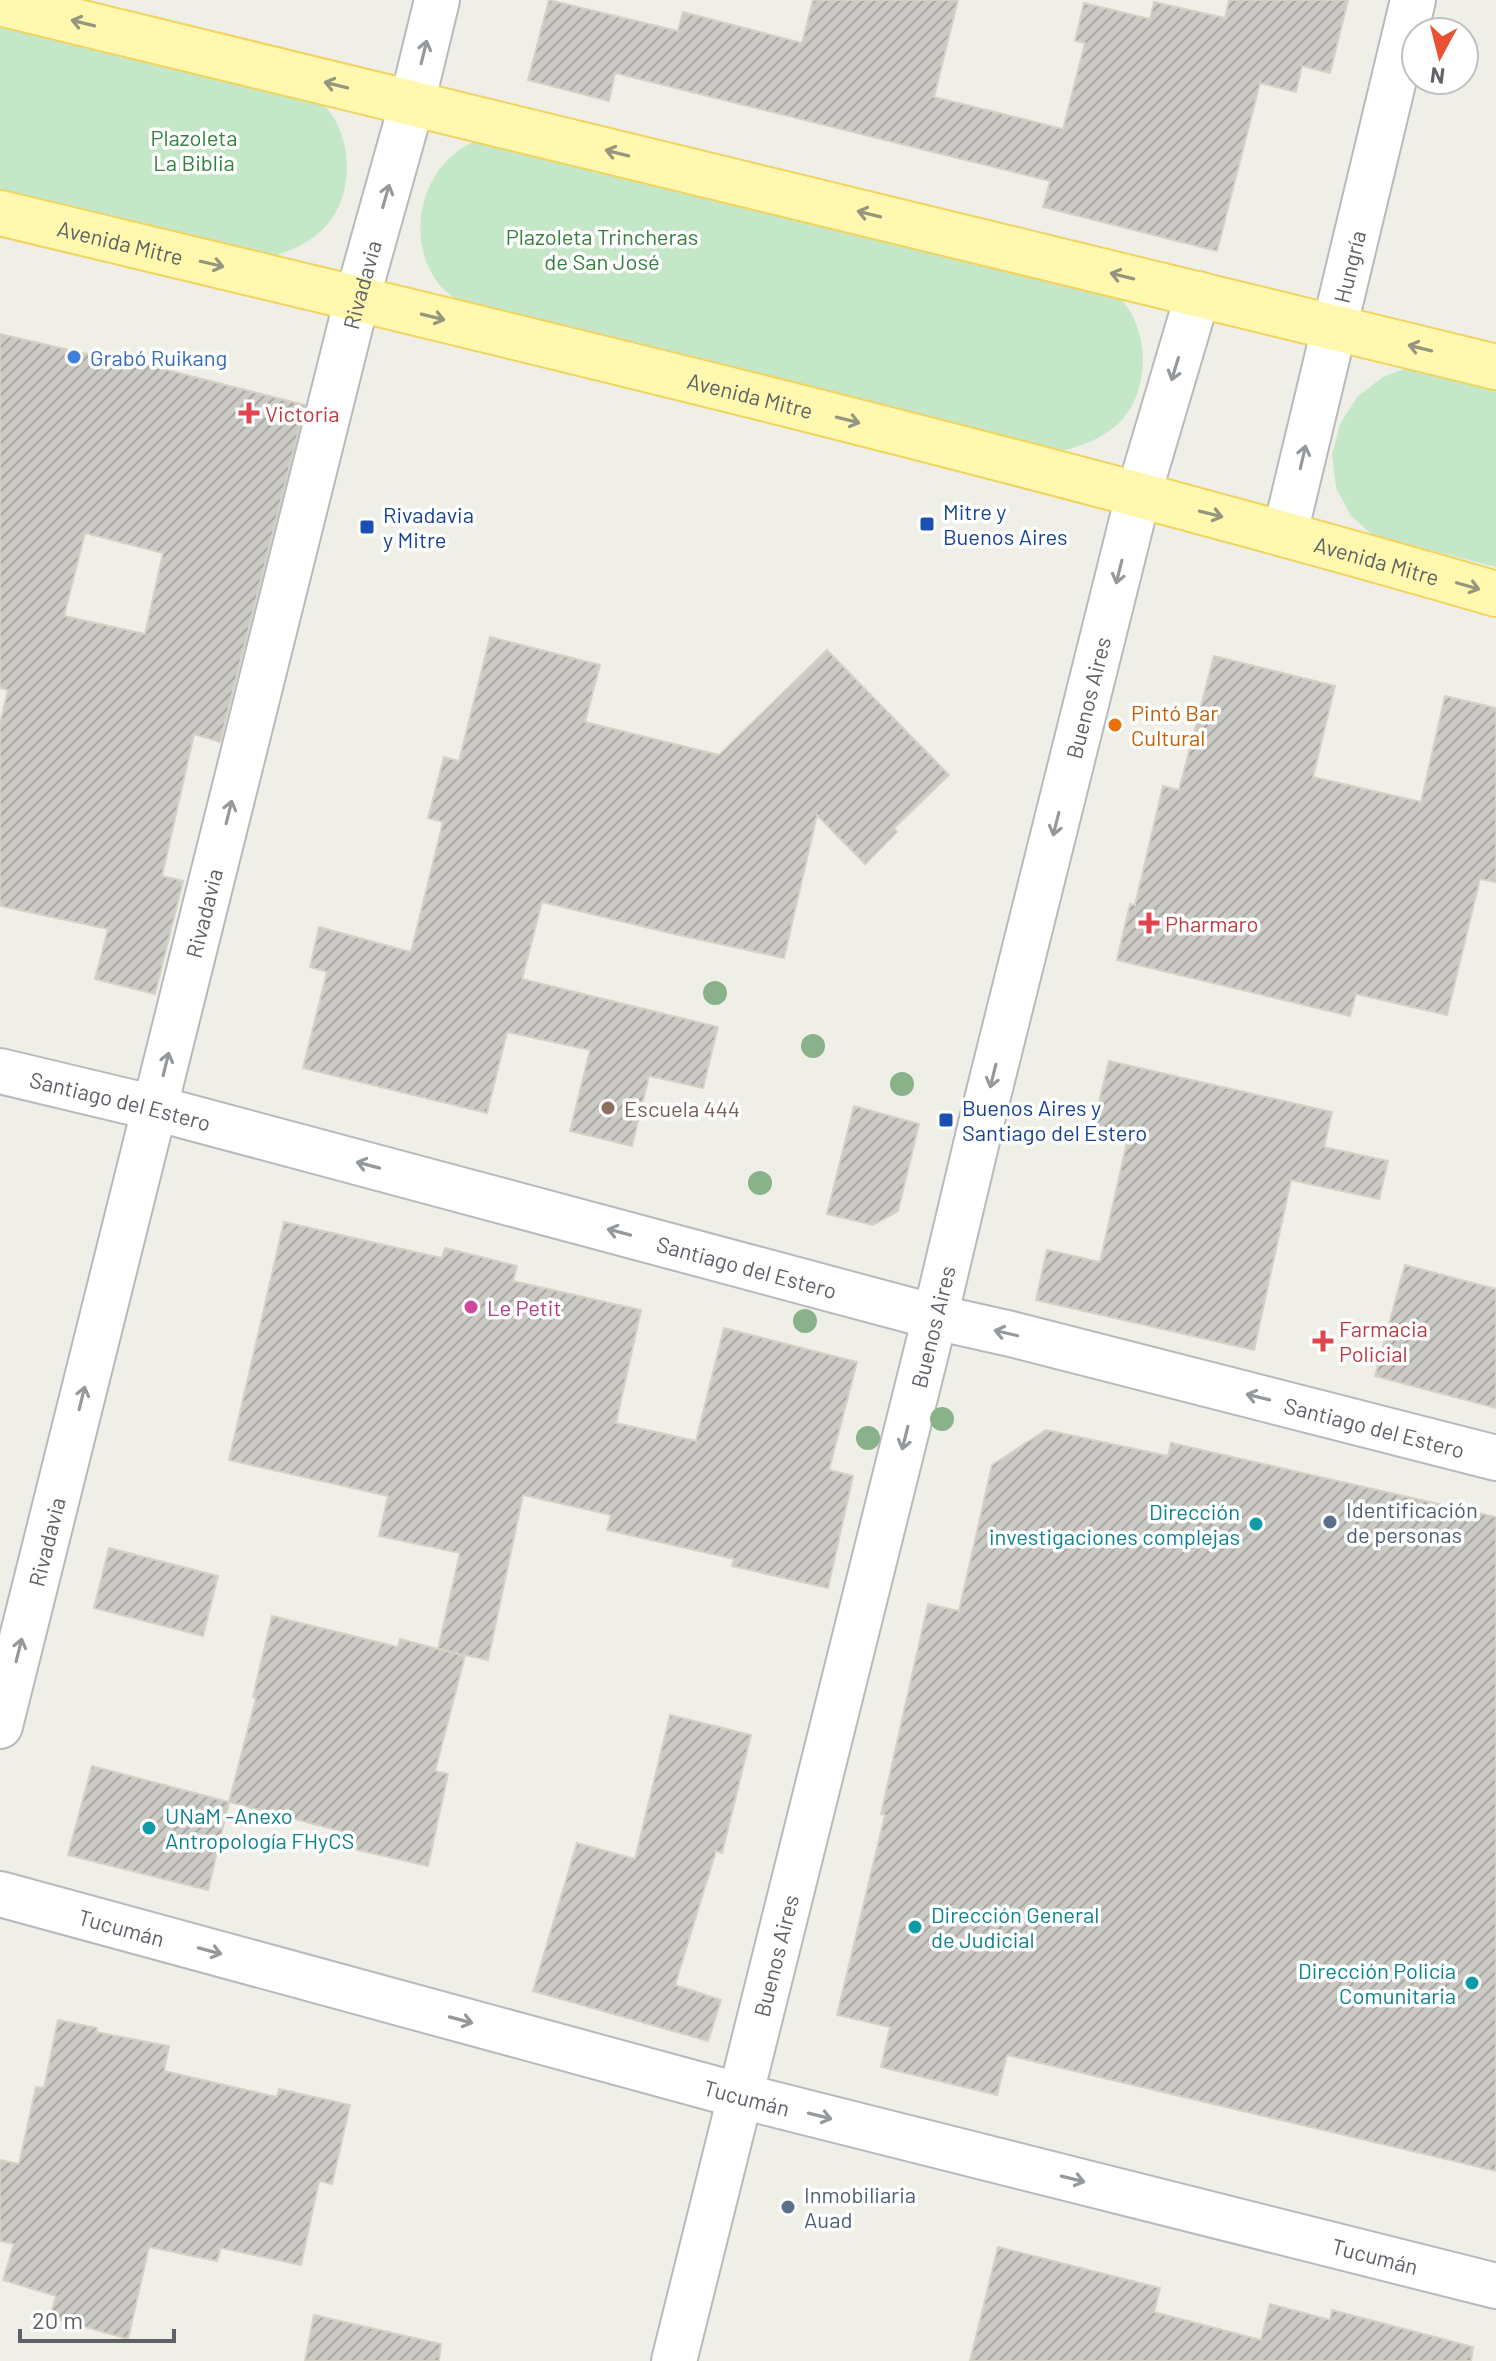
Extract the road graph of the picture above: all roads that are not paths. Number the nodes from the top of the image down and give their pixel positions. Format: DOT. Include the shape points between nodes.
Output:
graph roads {
  1 [pos="437,0"];
  2 [pos="1413,0"];
  3 [pos="0,3"];
  4 [pos="412,103"];
  5 [pos="0,213"];
  6 [pos="1198,294"];
  7 [pos="357,299"];
  8 [pos="1333,327"];
  9 [pos="1496,367"];
  10 [pos="1138,496"];
  11 [pos="1285,533"];
  12 [pos="1496,594"];
  13 [pos="0,1071"];
  14 [pos="155,1108"];
  15 [pos="935,1317"];
  16 [pos="1496,1458"];
  17 [pos="0,1726"];
  18 [pos="0,1894"];
  19 [pos="741,2096"];
  20 [pos="1496,2286"];
  21 [pos="674,2361"];
  4 -- 1 [label="street, Rivadavia, one-way"];
  2 -- 8 [label="street, Hungría"];
  4 -- 3 [label="main road, one-way"];
  6 -- 4 [label="main road, one-way"];
  7 -- 4 [label="street, Rivadavia, one-way"];
  5 -- 7 [label="main road, Avenida Mitre, one-way"];
  6 -- 8 [label="main road"];
  6 -- 10 [label="street, Buenos Aires, one-way"];
  7 -- 10 [label="main road, Avenida Mitre, one-way"];
  14 -- 7 [label="street, Rivadavia, one-way"];
  9 -- 8 [label="main road, one-way"];
  11 -- 8 [label="street, Hungría, one-way"];
  10 -- 11 [label="main road, Avenida Mitre, one-way"];
  10 -- 15 [label="street, Buenos Aires, one-way"];
  11 -- 12 [label="main road, Avenida Mitre, one-way"];
  13 -- 14 [label="street, Santiago del Estero"];
  15 -- 14 [label="street, Santiago del Estero, one-way"];
  17 -- 14 [label="street, Rivadavia, one-way"];
  16 -- 15 [label="street, Santiago del Estero, one-way"];
  15 -- 19 [label="street, Buenos Aires, one-way"];
  18 -- 19 [label="street, Tucumán, one-way"];
  19 -- 20 [label="street, Tucumán, one-way"];
  19 -- 21 [label="street, Buenos Aires"];
}
